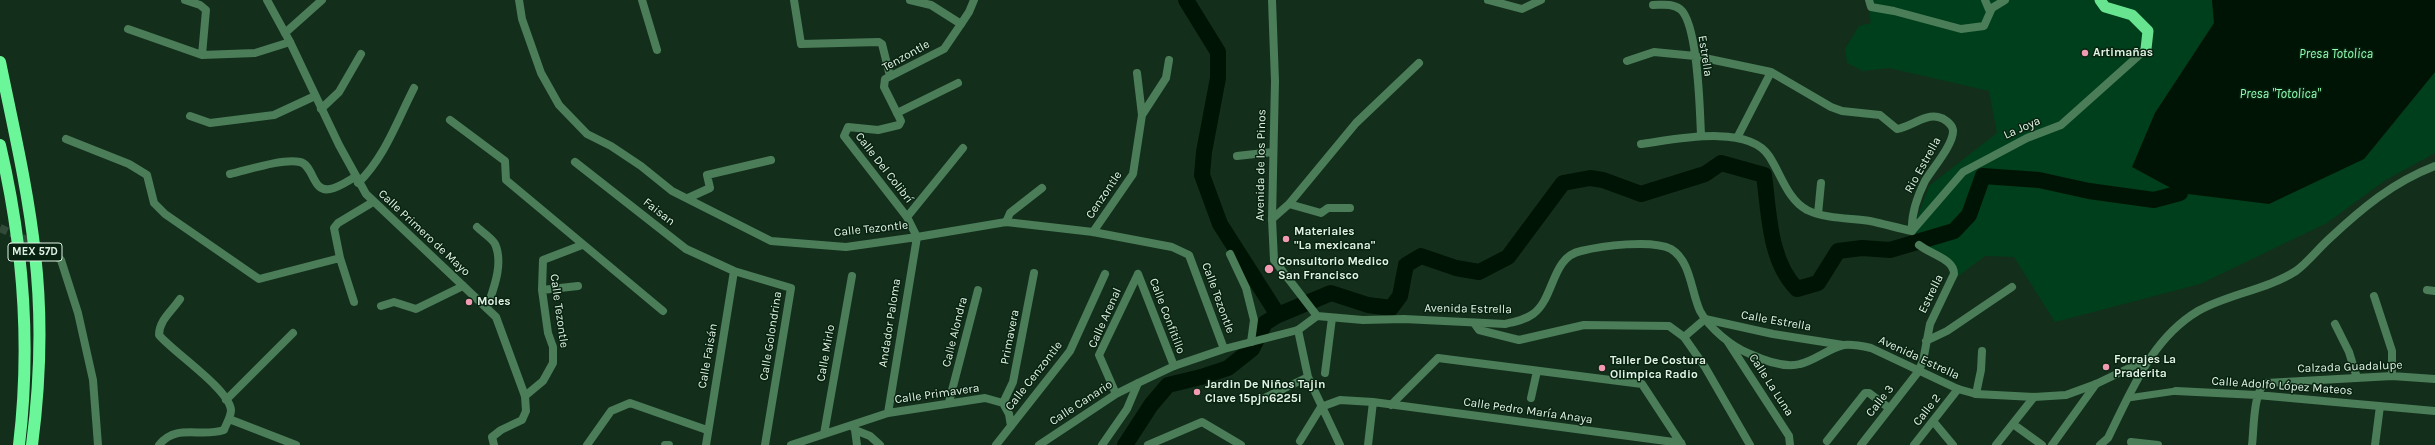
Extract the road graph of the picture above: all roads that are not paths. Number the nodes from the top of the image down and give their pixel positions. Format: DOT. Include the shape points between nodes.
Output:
graph roads {
  1 [pos="185,0"];
  2 [pos="267,0"];
  3 [pos="322,0"];
  4 [pos="519,0"];
  5 [pos="642,0"];
  6 [pos="794,0"];
  7 [pos="910,0"];
  8 [pos="974,0"];
  9 [pos="1272,0"];
  10 [pos="1488,0"];
  11 [pos="1541,0"];
  12 [pos="1869,0"];
  13 [pos="1985,0"];
  14 [pos="2005,0"];
  15 [pos="2100,0"];
  16 [pos="1653,5"];
  17 [pos="1990,12"];
  18 [pos="961,24"];
  19 [pos="128,29"];
  20 [pos="286,33"];
  21 [pos="290,42"];
  22 [pos="2146,49"];
  23 [pos="657,50"];
  24 [pos="361,54"];
  25 [pos="202,55"];
  26 [pos="1695,56"];
  27 [pos="1169,60"];
  28 [pos="1627,61"];
  29 [pos="0,62"];
  30 [pos="1419,63"];
  31 [pos="1770,72"];
  32 [pos="1137,73"];
  33 [pos="890,76"];
  34 [pos="958,83"];
  35 [pos="414,88"];
  36 [pos="315,96"];
  37 [pos="321,109"];
  38 [pos="897,113"];
  39 [pos="1142,115"];
  40 [pos="190,116"];
  41 [pos="450,120"];
  42 [pos="1702,136"];
  43 [pos="1737,138"];
  44 [pos="66,139"];
  45 [pos="1641,144"];
  46 [pos="0,145"];
  47 [pos="963,148"];
  48 [pos="1273,152"];
  49 [pos="1237,156"];
  50 [pos="771,160"];
  51 [pos="575,162"];
  52 [pos="2435,166"];
  53 [pos="230,174"];
  54 [pos="357,180"];
  55 [pos="1821,183"];
  56 [pos="1042,188"];
  57 [pos="688,198"];
  58 [pos="373,202"];
  59 [pos="1289,204"];
  60 [pos="1350,208"];
  61 [pos="1818,214"];
  62 [pos="907,217"];
  63 [pos="1272,218"];
  64 [pos="1006,222"];
  65 [pos="477,227"];
  66 [pos="1912,231"];
  67 [pos="1093,232"];
  68 [pos="917,237"];
  69 [pos="582,245"];
  70 [pos="1919,245"];
  71 [pos="44,248"];
  72 [pos="1230,254"];
  73 [pos="340,258"];
  74 [pos="734,271"];
  75 [pos="1034,273"];
  76 [pos="1105,274"];
  77 [pos="1138,274"];
  78 [pos="852,276"];
  79 [pos="463,286"];
  80 [pos="578,286"];
  81 [pos="2012,287"];
  82 [pos="542,290"];
  83 [pos="978,290"];
  84 [pos="2374,296"];
  85 [pos="180,299"];
  86 [pos="354,302"];
  87 [pos="381,306"];
  88 [pos="487,308"];
  89 [pos="664,311"];
  90 [pos="1317,316"];
  91 [pos="1332,318"];
  92 [pos="1705,319"];
  93 [pos="1474,323"];
  94 [pos="2335,324"];
  95 [pos="1298,330"];
  96 [pos="293,333"];
  97 [pos="1684,336"];
  98 [pos="1727,340"];
  99 [pos="1926,341"];
  100 [pos="1251,342"];
  101 [pos="1843,345"];
  102 [pos="1224,349"];
  103 [pos="1982,351"];
  104 [pos="2148,359"];
  105 [pos="1174,366"];
  106 [pos="1537,371"];
  107 [pos="1325,372"];
  108 [pos="1918,372"];
  109 [pos="2392,376"];
  110 [pos="1308,377"];
  111 [pos="2357,378"];
  112 [pos="2435,379"];
  113 [pos="1138,383"];
  114 [pos="2096,384"];
  115 [pos="1958,389"];
  116 [pos="2176,391"];
  117 [pos="1116,394"];
  118 [pos="1976,394"];
  119 [pos="2257,395"];
  120 [pos="525,396"];
  121 [pos="2034,397"];
  122 [pos="1532,398"];
  123 [pos="2128,398"];
  124 [pos="226,400"];
  125 [pos="1260,400"];
  126 [pos="949,402"];
  127 [pos="1373,402"];
  128 [pos="1003,403"];
  129 [pos="1391,405"];
  130 [pos="2380,406"];
  131 [pos="1321,407"];
  132 [pos="1889,408"];
  133 [pos="2435,410"];
  134 [pos="888,413"];
  135 [pos="229,419"];
  136 [pos="1933,421"];
  137 [pos="2013,424"];
  138 [pos="1011,426"];
  139 [pos="854,428"];
  140 [pos="707,430"];
  141 [pos="824,434"];
  142 [pos="1828,441"];
  143 [pos="2131,442"];
  144 [pos="803,443"];
  145 [pos="1299,444"];
  146 [pos="1681,444"];
  147 [pos="19,445"];
  148 [pos="32,445"];
  149 [pos="98,445"];
  150 [pos="159,445"];
  151 [pos="296,445"];
  152 [pos="494,445"];
  153 [pos="587,445"];
  154 [pos="665,445"];
  155 [pos="669,445"];
  156 [pos="706,445"];
  157 [pos="765,445"];
  158 [pos="792,445"];
  159 [pos="857,445"];
  160 [pos="880,445"];
  161 [pos="996,445"];
  162 [pos="1039,445"];
  163 [pos="1102,445"];
  164 [pos="1148,445"];
  165 [pos="1241,445"];
  166 [pos="1340,445"];
  167 [pos="1368,445"];
  168 [pos="1750,445"];
  169 [pos="1790,445"];
  170 [pos="1860,445"];
  171 [pos="1914,445"];
  172 [pos="1953,445"];
  173 [pos="1996,445"];
  174 [pos="2042,445"];
  175 [pos="2052,445"];
  176 [pos="2100,445"];
  177 [pos="2158,445"];
  178 [pos="2252,445"];
  179 [pos="2375,445"];
  1 -- 25 [label="street" via="206,10"];
  2 -- 20 [label="street, Calle Primero de Mayo"];
  3 -- 20 [label="street"];
  4 -- 57 [label="street, Calle Tezontle" via="522,19 540,73 559,105 587,134 611,146 672,191"];
  5 -- 23 [label="street"];
  6 -- 33 [label="street" via="802,44 879,42 882,44"];
  7 -- 18 [label="street" via="931,5"];
  8 -- 18 [label="street, Tenzontle"];
  9 -- 48 [label="street, Avenida de los Pinos"];
  10 -- 11 [label="street" via="1522,9"];
  12 -- 17 [label="street" via="1871,7 1961,29 1984,26"];
  13 -- 17 [label="street"];
  14 -- 17 [label="street"];
  15 -- 22 [label="highway" via="2106,7 2132,15 2148,31"];
  16 -- 26 [label="street, Estrella" via="1671,5 1680,9 1686,18"];
  18 -- 33 [label="street, Tenzontle" via="944,49"];
  19 -- 25 [label="street"];
  20 -- 21 [label="street, Calle Primero de Mayo"];
  21 -- 25 [label="street" via="255,53"];
  21 -- 36 [label="street, Calle Primero de Mayo"];
  22 -- 66 [label="street, La Joya" via="2061,125 2013,145 1963,172"];
  24 -- 37 [label="street" via="339,92"];
  26 -- 28 [label="street, Rio Estrella" via="1654,52"];
  26 -- 31 [label="street, Rio Estrella"];
  26 -- 42 [label="street, Estrella"];
  27 -- 39 [label="street, Cenzontle" via="1166,78"];
  29 -- 148 [label="highway, MEX 57D" via="22,165 35,254 38,317"];
  30 -- 59 [label="street" via="1356,123"];
  31 -- 43 [label="street"];
  31 -- 66 [label="street, Rio Estrella" via="1831,107 1842,111 1880,115 1897,129 1938,116 1950,123 1953,131 1950,142 1926,180 1916,202"];
  32 -- 39 [label="street"];
  33 -- 38 [label="street, Tenzontle" via="885,79 884,87"];
  34 -- 38 [label="street"];
  35 -- 54 [label="street" via="380,158 373,168"];
  36 -- 37 [label="street, Calle Primero de Mayo"];
  36 -- 40 [label="street" via="274,115 210,123"];
  37 -- 54 [label="street, Calle Primero de Mayo"];
  38 -- 62 [label="street, Calle Del Colibrí" via="901,121 899,126 878,130 848,127 844,136"];
  39 -- 67 [label="street, Cenzontle" via="1133,174"];
  41 -- 69 [label="street" via="505,161 506,180"];
  42 -- 43 [label="street"];
  42 -- 45 [label="street"];
  43 -- 61 [label="street" via="1760,147 1769,155 1778,175 1797,203"];
  44 -- 73 [label="street" via="129,164 147,175 154,202 165,214 259,279"];
  46 -- 147 [label="highway, MEX 57D" via="19,252 25,319"];
  47 -- 62 [label="street"];
  48 -- 49 [label="street"];
  48 -- 63 [label="street, Avenida de los Pinos"];
  50 -- 57 [label="street" via="707,174 710,188"];
  51 -- 74 [label="street, Faisan" via="686,249"];
  52 -- 104 [label="street" via="2393,186 2368,203 2297,270 2198,311"];
  53 -- 54 [label="street" via="295,162 306,166 323,189"];
  54 -- 58 [label="street, Calle Primero de Mayo"];
  55 -- 61 [label="street"];
  56 -- 64 [label="street" via="1010,213"];
  57 -- 68 [label="street, Calle Tezontle" via="771,241 846,247"];
  58 -- 73 [label="street" via="335,225"];
  58 -- 79 [label="street, Calle Primero de Mayo"];
  59 -- 60 [label="street" via="1321,213 1328,208"];
  59 -- 63 [label="street"];
  61 -- 66 [label="street"];
  62 -- 68 [label="street, Calle Del Colibrí"];
  63 -- 90 [label="street, Avenida de los Pinos" via="1274,260"];
  64 -- 67 [label="street, Calle Tezontle"];
  64 -- 68 [label="street, Calle Tezontle"];
  65 -- 88 [label="street" via="495,244 497,260 496,282"];
  67 -- 102 [label="street, Calle Tezontle" via="1172,247 1189,255"];
  68 -- 134 [label="street, Andador Paloma"];
  69 -- 82 [label="street, Calle Tezontle" via="543,260"];
  69 -- 89 [label="street"];
  70 -- 99 [label="street, Estrella" via="1950,262 1954,267 1954,274 1930,324"];
  71 -- 149 [label="street" via="61,260 78,313 93,380"];
  72 -- 100 [label="street" via="1246,288 1254,320"];
  73 -- 86 [label="street"];
  74 -- 140 [label="street, Calle Faisán"];
  74 -- 157 [label="street, Calle Golondrina" via="792,288"];
  75 -- 128 [label="street, Primavera" via="1013,382"];
  76 -- 138 [label="street, Calle Cenzontle" via="1070,351"];
  77 -- 105 [label="street, Calle Confitillo"];
  77 -- 117 [label="street, Calle Arenal" via="1099,355"];
  78 -- 141 [label="street, Calle Mirlo"];
  79 -- 87 [label="street" via="416,309 394,302"];
  79 -- 88 [label="street, Calle Primero de Mayo"];
  80 -- 82 [label="street"];
  81 -- 99 [label="street" via="1947,331"];
  82 -- 120 [label="street, Calle Tezontle" via="548,333 553,347 553,363 543,381"];
  83 -- 126 [label="street, Calle Alondra"];
  84 -- 109 [label="street" via="2392,351"];
  85 -- 124 [label="street" via="171,313 163,319 159,326 159,334"];
  88 -- 120 [label="street, Calle Primero de Mayo" via="496,317"];
  90 -- 91 [label="street, Avenida Estrella"];
  90 -- 95 [label="street"];
  91 -- 93 [label="street, Avenida Estrella"];
  91 -- 107 [label="street"];
  92 -- 93 [label="street, Avenida Estrella" via="1699,309 1688,273 1679,257 1671,250 1651,245 1578,251 1560,265 1544,301 1534,314 1518,322 1505,324"];
  92 -- 97 [label="street"];
  92 -- 98 [label="street, Avenida Estrella"];
  92 -- 101 [label="street, Calle Estrella" via="1773,334"];
  93 -- 97 [label="street" via="1479,330 1520,340 1584,325 1669,326"];
  94 -- 111 [label="street" via="2349,352"];
  95 -- 100 [label="street, Calle Canario"];
  95 -- 110 [label="street"];
  96 -- 124 [label="street"];
  97 -- 168 [label="street"];
  98 -- 101 [label="street, Avenida Estrella" via="1749,354 1784,365 1799,365"];
  98 -- 169 [label="street, Calle La Luna" via="1789,436"];
  99 -- 108 [label="street, Estrella" via="1923,361"];
  100 -- 102 [label="street, Calle Canario"];
  101 -- 108 [label="street, Avenida Estrella" via="1871,348"];
  102 -- 105 [label="street, Calle Canario"];
  103 -- 118 [label="street"];
  104 -- 114 [label="street, Avenida Estrella"];
  104 -- 123 [label="street"];
  105 -- 113 [label="street, Calle Canario"];
  106 -- 122 [label="street"];
  106 -- 129 [label="street" via="1438,358"];
  106 -- 146 [label="street" via="1642,384"];
  108 -- 115 [label="street, Avenida Estrella"];
  108 -- 132 [label="street, Calle 3"];
  109 -- 111 [label="street, Calzada Guadalupe"];
  109 -- 112 [label="street, Calzada Guadalupe"];
  110 -- 125 [label="street"];
  110 -- 131 [label="street"];
  111 -- 119 [label="street, Calzada Guadalupe" via="2266,383"];
  113 -- 117 [label="street, Calle Canario"];
  113 -- 163 [label="street" via="1127,409"];
  114 -- 121 [label="street, Avenida Estrella" via="2066,395"];
  114 -- 175 [label="street"];
  115 -- 118 [label="street, Avenida Estrella"];
  115 -- 136 [label="street, Calle 2"];
  116 -- 119 [label="street, Calle Adolfo López Mateos"];
  116 -- 123 [label="street, Calle Adolfo López Mateos"];
  117 -- 162 [label="street, Calle Canario"];
  118 -- 121 [label="street, Avenida Estrella"];
  119 -- 130 [label="street, Calle Adolfo López Mateos"];
  119 -- 178 [label="street"];
  120 -- 152 [label="street, Calle Primero de Mayo" via="526,412 522,420 500,430 492,437"];
  121 -- 137 [label="street"];
  123 -- 176 [label="street" via="2108,438"];
  124 -- 135 [label="street" via="231,412"];
  126 -- 128 [label="street, Calle Primavera" via="985,398"];
  126 -- 134 [label="street, Calle Primavera"];
  127 -- 129 [label="street, Calle Pedro María Anaya"];
  127 -- 131 [label="street, Calle Pedro María Anaya" via="1340,400"];
  127 -- 167 [label="street"];
  128 -- 138 [label="street" via="1009,414"];
  129 -- 146 [label="street, Calle Pedro María Anaya"];
  130 -- 133 [label="street, Calle Adolfo López Mateos"];
  130 -- 179 [label="street"];
  131 -- 145 [label="street"];
  131 -- 166 [label="street"];
  132 -- 142 [label="street" via="1869,393 1865,393"];
  132 -- 170 [label="street, Calle 3"];
  134 -- 139 [label="street, Calle Primavera"];
  135 -- 150 [label="street" via="224,430 214,433 182,432 166,436"];
  135 -- 151 [label="street"];
  136 -- 171 [label="street, Calle 2"];
  136 -- 172 [label="street"];
  137 -- 173 [label="street"];
  137 -- 174 [label="street"];
  138 -- 161 [label="street, Calle Cenzontle"];
  139 -- 141 [label="street"];
  139 -- 159 [label="street"];
  139 -- 160 [label="street" via="870,436"];
  140 -- 153 [label="street" via="630,403 611,411"];
  140 -- 156 [label="street, Calle Faisán"];
  141 -- 144 [label="street"];
  143 -- 177 [label="street"];
  144 -- 158 [label="street"];
  154 -- 155 [label="street"];
  164 -- 165 [label="street" via="1202,422"];
}
